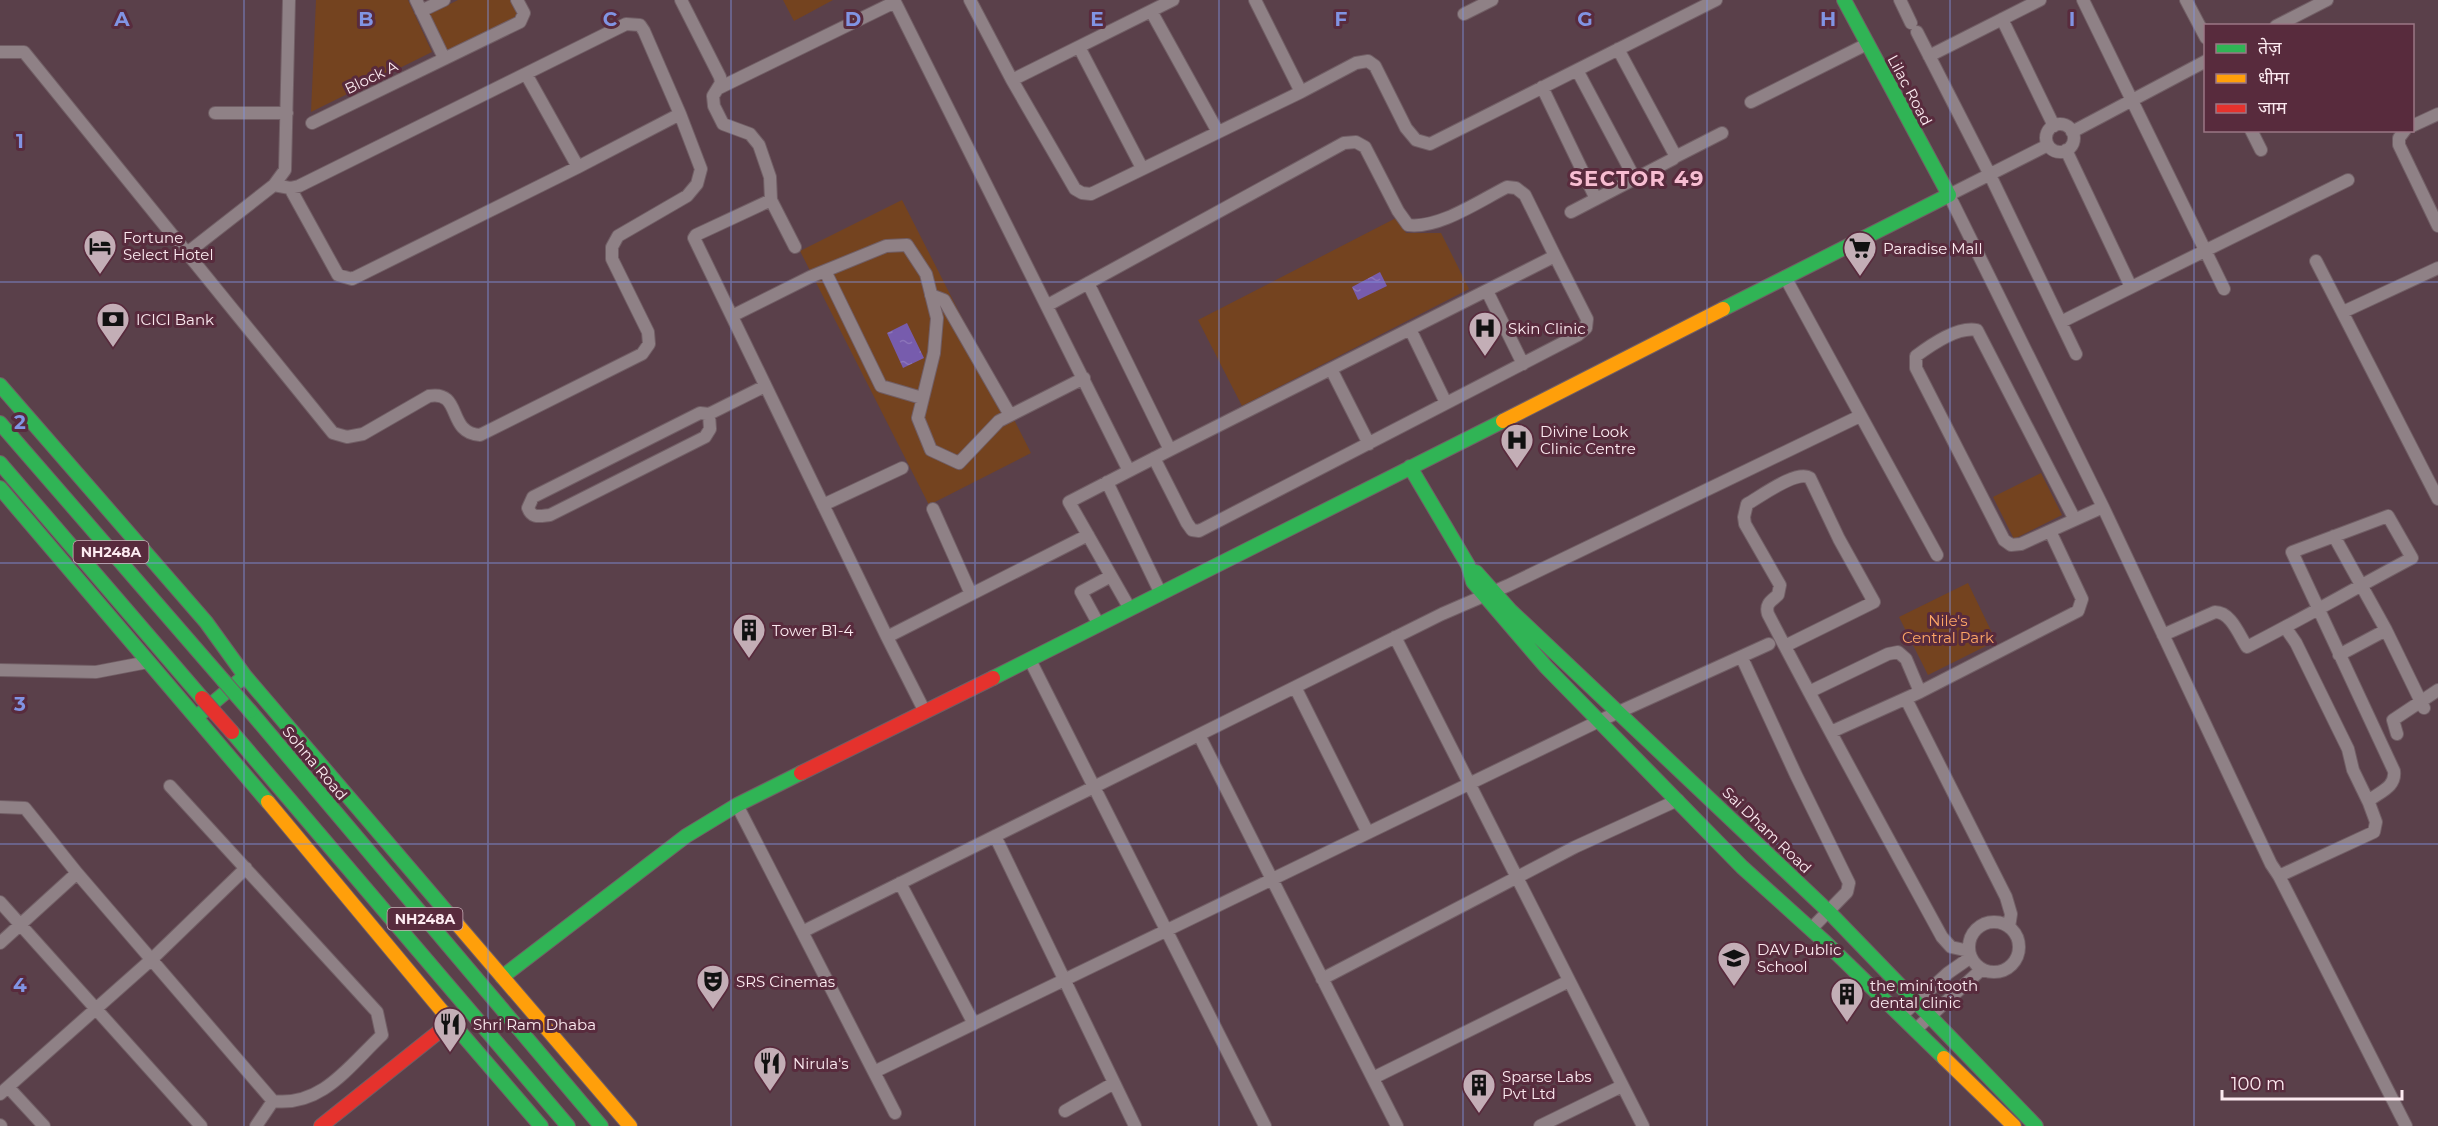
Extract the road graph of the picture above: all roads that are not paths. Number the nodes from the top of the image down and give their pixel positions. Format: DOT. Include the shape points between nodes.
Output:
graph roads {
  1 [pos="289,0"];
  2 [pos="444,0"];
  3 [pos="517,0"];
  4 [pos="681,0"];
  5 [pos="970,0"];
  6 [pos="1173,0"];
  7 [pos="1256,0"];
  8 [pos="1492,0"];
  9 [pos="1716,0"];
  10 [pos="1844,0"];
  11 [pos="1900,0"];
  12 [pos="2040,0"];
  13 [pos="2083,0"];
  14 [pos="2186,0"];
  15 [pos="2327,0"];
  16 [pos="894,1"];
  17 [pos="419,5"];
  18 [pos="1151,11"];
  19 [pos="1464,14"];
  20 [pos="2002,19"];
  21 [pos="2280,24"];
  22 [pos="2204,36"];
  23 [pos="1867,44"];
  24 [pos="1079,47"];
  25 [pos="1618,49"];
  26 [pos="0,52"];
  27 [pos="1929,56"];
  28 [pos="444,58"];
  29 [pos="2204,62"];
  30 [pos="1577,70"];
  31 [pos="526,74"];
  32 [pos="1012,80"];
  33 [pos="1542,87"];
  34 [pos="719,88"];
  35 [pos="1301,92"];
  36 [pos="2133,101"];
  37 [pos="1751,102"];
  38 [pos="215,113"];
  39 [pos="288,114"];
  40 [pos="680,114"];
  41 [pos="2438,114"];
  42 [pos="312,123"];
  43 [pos="2414,125"];
  44 [pos="2054,126"];
  45 [pos="1218,132"];
  46 [pos="2072,132"];
  47 [pos="2252,132"];
  48 [pos="2404,132"];
  49 [pos="1722,133"];
  50 [pos="2048,145"];
  51 [pos="2066,150"];
  52 [pos="2261,150"];
  53 [pos="1675,157"];
  54 [pos="578,167"];
  55 [pos="1142,168"];
  56 [pos="1990,175"];
  57 [pos="1635,179"];
  58 [pos="2348,180"];
  59 [pos="274,185"];
  60 [pos="290,188"];
  61 [pos="1949,195"];
  62 [pos="1596,199"];
  63 [pos="771,200"];
  64 [pos="1571,212"];
  65 [pos="2438,226"];
  66 [pos="795,247"];
  67 [pos="2205,250"];
  68 [pos="187,253"];
  69 [pos="1555,256"];
  70 [pos="2316,261"];
  71 [pos="2438,268"];
  72 [pos="825,271"];
  73 [pos="1785,277"];
  74 [pos="1088,283"];
  75 [pos="2131,287"];
  76 [pos="2224,289"];
  77 [pos="1487,291"];
  78 [pos="931,295"];
  79 [pos="1048,305"];
  80 [pos="2343,312"];
  81 [pos="732,316"];
  82 [pos="2061,322"];
  83 [pos="1410,329"];
  84 [pos="2076,354"];
  85 [pos="1524,364"];
  86 [pos="1331,369"];
  87 [pos="1084,378"];
  88 [pos="0,385"];
  89 [pos="765,386"];
  90 [pos="922,398"];
  91 [pos="1446,403"];
  92 [pos="709,414"];
  93 [pos="1010,416"];
  94 [pos="1860,416"];
  95 [pos="0,423"];
  96 [pos="1369,444"];
  97 [pos="1170,450"];
  98 [pos="1154,458"];
  99 [pos="0,463"];
  100 [pos="1410,467"];
  101 [pos="902,468"];
  102 [pos="1129,471"];
  103 [pos="1107,482"];
  104 [pos="0,488"];
  105 [pos="2438,499"];
  106 [pos="823,505"];
  107 [pos="2103,507"];
  108 [pos="933,509"];
  109 [pos="2074,518"];
  110 [pos="2050,531"];
  111 [pos="1088,535"];
  112 [pos="2334,536"];
  113 [pos="1936,555"];
  114 [pos="1111,576"];
  115 [pos="2362,584"];
  116 [pos="1487,593"];
  117 [pos="971,594"];
  118 [pos="1161,594"];
  119 [pos="2318,608"];
  120 [pos="1130,609"];
  121 [pos="1099,625"];
  122 [pos="2285,627"];
  123 [pos="2386,630"];
  124 [pos="2163,635"];
  125 [pos="887,637"];
  126 [pos="1395,637"];
  127 [pos="1769,644"];
  128 [pos="1785,646"];
  129 [pos="2339,655"];
  130 [pos="1742,657"];
  131 [pos="1030,660"];
  132 [pos="148,662"];
  133 [pos="0,670"];
  134 [pos="245,676"];
  135 [pos="1295,687"];
  136 [pos="2438,690"];
  137 [pos="1809,692"];
  138 [pos="1920,692"];
  139 [pos="260,694"];
  140 [pos="1906,699"];
  141 [pos="2422,704"];
  142 [pos="925,712"];
  143 [pos="1619,712"];
  144 [pos="196,717"];
  145 [pos="1599,721"];
  146 [pos="1831,732"];
  147 [pos="2397,734"];
  148 [pos="1199,735"];
  149 [pos="214,739"];
  150 [pos="1469,784"];
  151 [pos="170,786"];
  152 [pos="1094,787"];
  153 [pos="1678,800"];
  154 [pos="2368,803"];
  155 [pos="737,805"];
  156 [pos="0,807"];
  157 [pos="1368,833"];
  158 [pos="995,836"];
  159 [pos="246,868"];
  160 [pos="77,873"];
  161 [pos="2279,876"];
  162 [pos="1516,877"];
  163 [pos="1272,879"];
  164 [pos="900,883"];
  165 [pos="0,902"];
  166 [pos="1829,912"];
  167 [pos="21,924"];
  168 [pos="2009,927"];
  169 [pos="1811,929"];
  170 [pos="1167,931"];
  171 [pos="802,932"];
  172 [pos="0,943"];
  173 [pos="1970,954"];
  174 [pos="152,959"];
  175 [pos="1982,969"];
  176 [pos="502,976"];
  177 [pos="1322,979"];
  178 [pos="1064,980"];
  179 [pos="1569,981"];
  180 [pos="1916,1002"];
  181 [pos="95,1010"];
  182 [pos="1901,1016"];
  183 [pos="1931,1017"];
  184 [pos="451,1023"];
  185 [pos="974,1024"];
  186 [pos="1915,1030"];
  187 [pos="874,1072"];
  188 [pos="1372,1078"];
  189 [pos="1114,1083"];
  190 [pos="1622,1086"];
  191 [pos="4,1090"];
  192 [pos="273,1101"];
  193 [pos="1065,1111"];
  194 [pos="895,1113"];
  195 [pos="44,1126"];
  196 [pos="201,1126"];
  197 [pos="256,1126"];
  198 [pos="321,1126"];
  199 [pos="541,1126"];
  200 [pos="568,1126"];
  201 [pos="601,1126"];
  202 [pos="630,1126"];
  203 [pos="1135,1126"];
  204 [pos="1265,1126"];
  205 [pos="1397,1126"];
  206 [pos="1540,1126"];
  207 [pos="1643,1126"];
  208 [pos="2014,1126"];
  209 [pos="2036,1126"];
  210 [pos="2406,1126"];
  1 -- 39 [label="street"];
  2 -- 17 [label="street"];
  3 -- 28 [label="street, Block A" via="524,13 520,22"];
  4 -- 34 [label="street" via="720,77"];
  5 -- 32 [label="street"];
  6 -- 18 [label="street"];
  7 -- 35 [label="street"];
  8 -- 19 [label="street"];
  9 -- 25 [label="street"];
  10 -- 23 [label="main road, Lilac Road"];
  11 -- 27 [label="street"];
  12 -- 20 [label="street"];
  13 -- 36 [label="street"];
  14 -- 22 [label="street"];
  15 -- 21 [label="street"];
  16 -- 34 [label="street"];
  16 -- 79 [label="street"];
  17 -- 28 [label="street"];
  18 -- 24 [label="street"];
  18 -- 45 [label="street"];
  20 -- 27 [label="street"];
  20 -- 44 [label="street"];
  23 -- 37 [label="street"];
  23 -- 61 [label="main road, Lilac Road"];
  24 -- 32 [label="street"];
  24 -- 55 [label="street"];
  25 -- 30 [label="street"];
  25 -- 53 [label="street"];
  26 -- 68 [label="street" via="24,52"];
  27 -- 56 [label="street"];
  28 -- 42 [label="street, Block A"];
  29 -- 36 [label="street"];
  30 -- 33 [label="street"];
  30 -- 57 [label="street"];
  31 -- 40 [label="street" via="626,24 640,25"];
  31 -- 54 [label="street"];
  31 -- 60 [label="street"];
  32 -- 55 [label="street" via="1075,189 1091,194"];
  33 -- 35 [label="street" via="1430,144 1416,140 1406,128 1375,66 1368,62 1356,63"];
  33 -- 62 [label="street"];
  34 -- 63 [label="street" via="713,96 714,106 723,124 750,134 759,144 770,177"];
  35 -- 45 [label="street"];
  36 -- 46 [label="street"];
  36 -- 67 [label="street"];
  38 -- 39 [label="street"];
  39 -- 59 [label="street" via="285,170"];
  40 -- 54 [label="street"];
  40 -- 68 [label="street" via="700,169 697,184 687,196 618,236 612,247 612,260 648,332 649,344 642,354 480,435 464,431 447,398 438,394 363,434 347,437 333,433"];
  41 -- 43 [label="street"];
  44 -- 46 [label="street" via="2062,124"];
  44 -- 50 [label="street" via="2047,133"];
  45 -- 55 [label="street"];
  46 -- 51 [label="street" via="2073,142"];
  47 -- 52 [label="street"];
  48 -- 65 [label="street" via="2399,145"];
  49 -- 53 [label="street"];
  50 -- 51 [label="street" via="2055,152"];
  50 -- 56 [label="street"];
  51 -- 75 [label="street"];
  53 -- 57 [label="street"];
  54 -- 60 [label="street" via="351,279 338,275"];
  56 -- 61 [label="street"];
  56 -- 82 [label="street"];
  57 -- 62 [label="street"];
  58 -- 67 [label="street"];
  59 -- 60 [label="street"];
  59 -- 68 [label="street"];
  61 -- 73 [label="main road"];
  61 -- 107 [label="street"];
  62 -- 64 [label="street"];
  63 -- 66 [label="street"];
  63 -- 81 [label="street" via="694,237"];
  67 -- 75 [label="street"];
  67 -- 76 [label="street"];
  69 -- 74 [label="street" via="1525,195 1516,188 1507,187 1438,222 1421,227 1408,225 1365,147 1356,142 1344,143"];
  69 -- 77 [label="street"];
  69 -- 85 [label="street" via="1587,319 1586,328"];
  70 -- 80 [label="street"];
  71 -- 80 [label="street"];
  72 -- 78 [label="street" via="886,246 907,245 926,274"];
  72 -- 81 [label="street"];
  72 -- 90 [label="street" via="881,386"];
  73 -- 94 [label="street"];
  73 -- 100 [label="main road"];
  74 -- 79 [label="street"];
  74 -- 97 [label="street"];
  75 -- 82 [label="street"];
  77 -- 83 [label="street"];
  77 -- 85 [label="street"];
  78 -- 90 [label="street" via="937,318 934,353"];
  78 -- 93 [label="street" via="944,300"];
  79 -- 87 [label="street"];
  80 -- 105 [label="street"];
  81 -- 89 [label="street"];
  82 -- 84 [label="street"];
  83 -- 86 [label="street"];
  83 -- 91 [label="street"];
  85 -- 91 [label="street"];
  86 -- 96 [label="street"];
  86 -- 97 [label="street"];
  87 -- 93 [label="street"];
  87 -- 102 [label="street"];
  88 -- 134 [label="main road" via="206,622"];
  89 -- 92 [label="street"];
  89 -- 106 [label="street"];
  90 -- 93 [label="street" via="918,418 931,450 959,463 999,421"];
  91 -- 96 [label="street"];
  92 -- 92 [label="street" via="710,429 705,437 550,515 530,514 528,508 533,497 700,412"];
  94 -- 113 [label="street"];
  94 -- 116 [label="street"];
  95 -- 201 [label="main road, Sohna Road / NH248A, bridge"];
  96 -- 98 [label="street" via="1199,531 1192,530 1187,523"];
  97 -- 98 [label="street"];
  98 -- 102 [label="street"];
  99 -- 200 [label="main road, NH248A, bridge"];
  100 -- 116 [label="main road, Sai Dham Road"];
  100 -- 118 [label="main road"];
  101 -- 106 [label="street"];
  102 -- 103 [label="street"];
  103 -- 111 [label="street" via="1069,502"];
  103 -- 118 [label="street"];
  104 -- 132 [label="main road"];
  106 -- 125 [label="street"];
  107 -- 109 [label="street"];
  107 -- 124 [label="street"];
  108 -- 117 [label="street"];
  109 -- 110 [label="street"];
  109 -- 110 [label="street" via="1977,330 1964,329 1927,348 1916,356 1916,368 2004,540 2021,544"];
  110 -- 138 [label="street" via="2082,599 2078,611"];
  111 -- 114 [label="street"];
  111 -- 117 [label="street"];
  112 -- 115 [label="street"];
  112 -- 115 [label="street" via="2388,516 2412,558"];
  112 -- 119 [label="street" via="2292,552"];
  114 -- 120 [label="street"];
  114 -- 121 [label="street" via="1081,592"];
  115 -- 119 [label="street"];
  115 -- 123 [label="street"];
  116 -- 126 [label="street"];
  116 -- 143 [label="main road, Sai Dham Road"];
  116 -- 145 [label="main road, Sai Dham Road" via="1546,667"];
  117 -- 125 [label="street"];
  118 -- 120 [label="main road"];
  119 -- 122 [label="street"];
  119 -- 129 [label="street"];
  120 -- 121 [label="main road"];
  121 -- 131 [label="main road"];
  122 -- 124 [label="street" via="2247,647 2229,618 2215,612"];
  122 -- 154 [label="street" via="2348,748"];
  123 -- 129 [label="street"];
  123 -- 141 [label="street"];
  124 -- 161 [label="street"];
  125 -- 142 [label="street"];
  126 -- 135 [label="street"];
  126 -- 150 [label="street"];
  127 -- 130 [label="street"];
  128 -- 128 [label="street" via="1767,608 1778,595 1780,585 1745,524 1744,510 1747,504 1796,476 1806,475 1874,602"];
  128 -- 137 [label="street"];
  129 -- 154 [label="street" via="2395,775 2393,784"];
  130 -- 143 [label="street"];
  130 -- 166 [label="street" via="1849,883 1847,892"];
  131 -- 142 [label="main road"];
  131 -- 152 [label="street"];
  132 -- 133 [label="street" via="96,672"];
  132 -- 144 [label="main road"];
  134 -- 139 [label="main road"];
  134 -- 144 [label="main road"];
  135 -- 148 [label="street"];
  135 -- 157 [label="street"];
  136 -- 141 [label="street"];
  137 -- 138 [label="street" via="1898,652"];
  137 -- 146 [label="street"];
  138 -- 140 [label="street"];
  139 -- 149 [label="main road"];
  139 -- 176 [label="main road"];
  140 -- 146 [label="street"];
  140 -- 168 [label="street" via="2006,897 2011,915"];
  141 -- 147 [label="street" via="2393,720"];
  142 -- 155 [label="main road"];
  143 -- 145 [label="street"];
  143 -- 166 [label="main road, Sai Dham Road"];
  144 -- 149 [label="main road"];
  145 -- 150 [label="street"];
  145 -- 153 [label="main road, Sai Dham Road"];
  146 -- 173 [label="street" via="1942,937 1951,947"];
  148 -- 152 [label="street"];
  148 -- 163 [label="street"];
  149 -- 184 [label="main road"];
  150 -- 157 [label="street"];
  150 -- 162 [label="street"];
  151 -- 159 [label="street"];
  152 -- 158 [label="street"];
  152 -- 170 [label="street"];
  153 -- 162 [label="street"];
  153 -- 169 [label="main road, Sai Dham Road" via="1742,867"];
  154 -- 161 [label="street" via="2376,822 2374,832"];
  155 -- 171 [label="street"];
  155 -- 176 [label="main road" via="686,836"];
  156 -- 160 [label="street" via="25,808"];
  157 -- 163 [label="street"];
  158 -- 164 [label="street"];
  158 -- 178 [label="street"];
  159 -- 174 [label="street"];
  159 -- 192 [label="street" via="376,1011 381,1023 382,1035 327,1088 304,1100"];
  160 -- 167 [label="street"];
  160 -- 174 [label="street"];
  161 -- 210 [label="street"];
  162 -- 177 [label="street"];
  162 -- 179 [label="street"];
  163 -- 170 [label="street"];
  163 -- 177 [label="street"];
  164 -- 171 [label="street"];
  164 -- 185 [label="street"];
  165 -- 167 [label="street"];
  166 -- 169 [label="street"];
  166 -- 180 [label="main road, Sai Dham Road"];
  167 -- 172 [label="street"];
  167 -- 181 [label="street"];
  168 -- 173 [label="street" via="1997,922 1981,925 1970,938"];
  168 -- 175 [label="street" via="2019,944 2015,960 2003,970"];
  169 -- 182 [label="main road, Sai Dham Road"];
  170 -- 178 [label="street"];
  170 -- 204 [label="street"];
  171 -- 187 [label="street"];
  173 -- 175 [label="street"];
  173 -- 180 [label="street"];
  174 -- 181 [label="street"];
  174 -- 192 [label="street"];
  175 -- 183 [label="street"];
  176 -- 202 [label="main road"];
  177 -- 188 [label="street"];
  178 -- 185 [label="street"];
  178 -- 189 [label="street"];
  179 -- 188 [label="street"];
  179 -- 190 [label="street"];
  180 -- 182 [label="street"];
  180 -- 183 [label="main road, Sai Dham Road"];
  181 -- 191 [label="street"];
  181 -- 196 [label="street"];
  182 -- 186 [label="main road, Sai Dham Road"];
  183 -- 186 [label="street"];
  183 -- 209 [label="main road, Sai Dham Road"];
  184 -- 198 [label="main road"];
  184 -- 199 [label="main road"];
  185 -- 187 [label="street"];
  186 -- 208 [label="main road, Sai Dham Road"];
  187 -- 194 [label="street"];
  188 -- 205 [label="street"];
  189 -- 193 [label="street"];
  189 -- 203 [label="street"];
  190 -- 206 [label="street"];
  190 -- 207 [label="street"];
  191 -- 195 [label="street"];
  192 -- 197 [label="street"];
}
